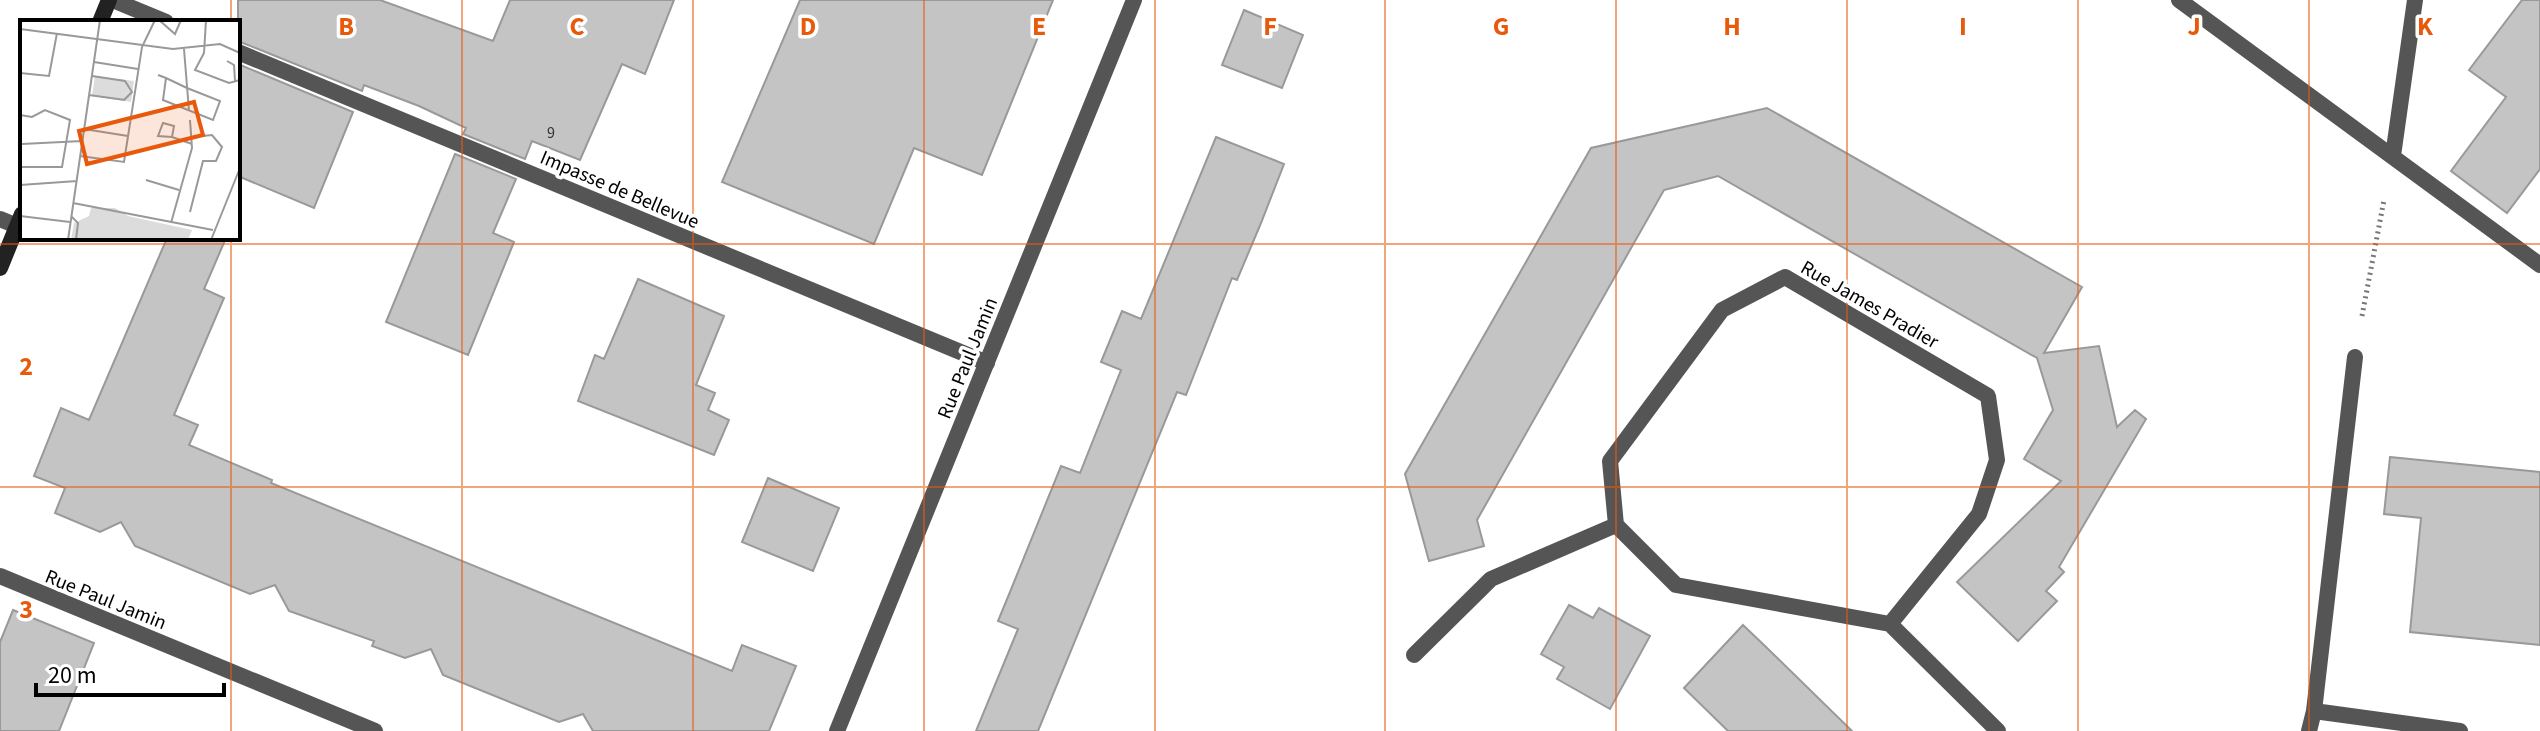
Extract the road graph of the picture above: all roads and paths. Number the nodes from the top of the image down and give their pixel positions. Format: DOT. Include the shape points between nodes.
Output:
graph roads {
  1 [pos="111,0"];
  2 [pos="1134,0"];
  3 [pos="2179,0"];
  4 [pos="2415,0"];
  5 [pos="101,20"];
  6 [pos="161,20"];
  7 [pos="240,53"];
  8 [pos="2393,156"];
  9 [pos="0,219"];
  10 [pos="20,220"];
  11 [pos="2540,265"];
  12 [pos="0,268"];
  13 [pos="2355,357"];
  14 [pos="987,363"];
  15 [pos="1616,525"];
  16 [pos="0,576"];
  17 [pos="1890,624"];
  18 [pos="1414,655"];
  19 [pos="2314,711"];
  20 [pos="375,731"];
  21 [pos="837,731"];
  22 [pos="1998,731"];
  23 [pos="2309,731"];
  24 [pos="2460,731"];
  1 -- 5 [label="street"];
  1 -- 6 [label="street"];
  2 -- 14 [label="street, Rue Paul Jamin"];
  3 -- 8 [label="street"];
  4 -- 8 [label="street"];
  7 -- 14 [label="street, Impasse de Bellevue"];
  8 -- 11 [label="street"];
  8 -- 13 [label="path"];
  9 -- 10 [label="street"];
  10 -- 12 [label="street"];
  13 -- 19 [label="street"];
  14 -- 21 [label="street, Rue Paul Jamin"];
  15 -- 17 [label="street" via="1676,585"];
  15 -- 17 [label="street, Rue James Pradier" via="1610,461 1722,310 1785,277 1988,396 1997,460 1979,514"];
  15 -- 18 [label="street" via="1491,579"];
  16 -- 20 [label="street, Rue Paul Jamin"];
  17 -- 22 [label="street"];
  19 -- 23 [label="street"];
  19 -- 24 [label="street"];
}
